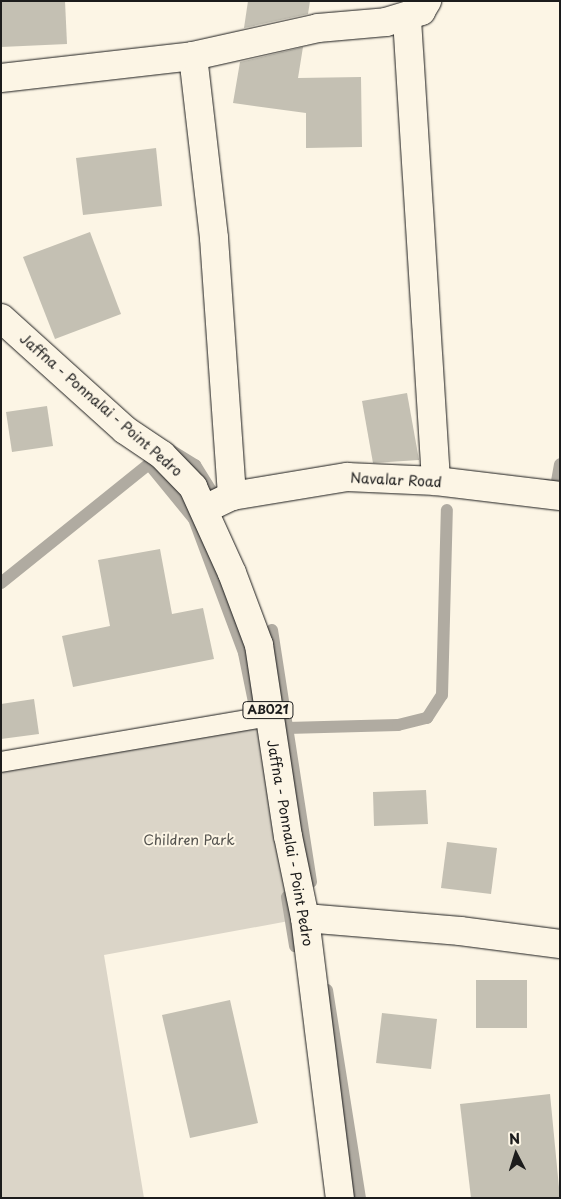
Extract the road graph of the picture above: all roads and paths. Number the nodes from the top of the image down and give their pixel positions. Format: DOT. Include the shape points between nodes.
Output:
graph roads {
  1 [pos="417,10"];
  2 [pos="193,56"];
  3 [pos="1,78"];
  4 [pos="1,318"];
  5 [pos="436,482"];
  6 [pos="232,496"];
  7 [pos="560,496"];
  8 [pos="205,509"];
  9 [pos="269,716"];
  10 [pos="1,762"];
  11 [pos="305,918"];
  12 [pos="560,944"];
  13 [pos="340,1198"];
  1 -- 2 [label="street"];
  1 -- 5 [label="street"];
  2 -- 3 [label="street"];
  2 -- 6 [label="street" via="214,238"];
  4 -- 8 [label="street, Jaffna - Ponnalai - Point Pedro / AB021" via="125,430 162,455 193,487"];
  5 -- 6 [label="street, Navalar Road" via="347,477"];
  5 -- 7 [label="street, Navalar Road"];
  6 -- 8 [label="street, Navalar Road"];
  8 -- 9 [label="street, Jaffna - Ponnalai - Point Pedro / AB021" via="259,645"];
  9 -- 10 [label="lane"];
  9 -- 11 [label="street, Jaffna - Ponnalai - Point Pedro / AB021"];
  11 -- 12 [label="street" via="460,931"];
  11 -- 13 [label="street, Jaffna - Ponnalai - Point Pedro / AB021"];
}
